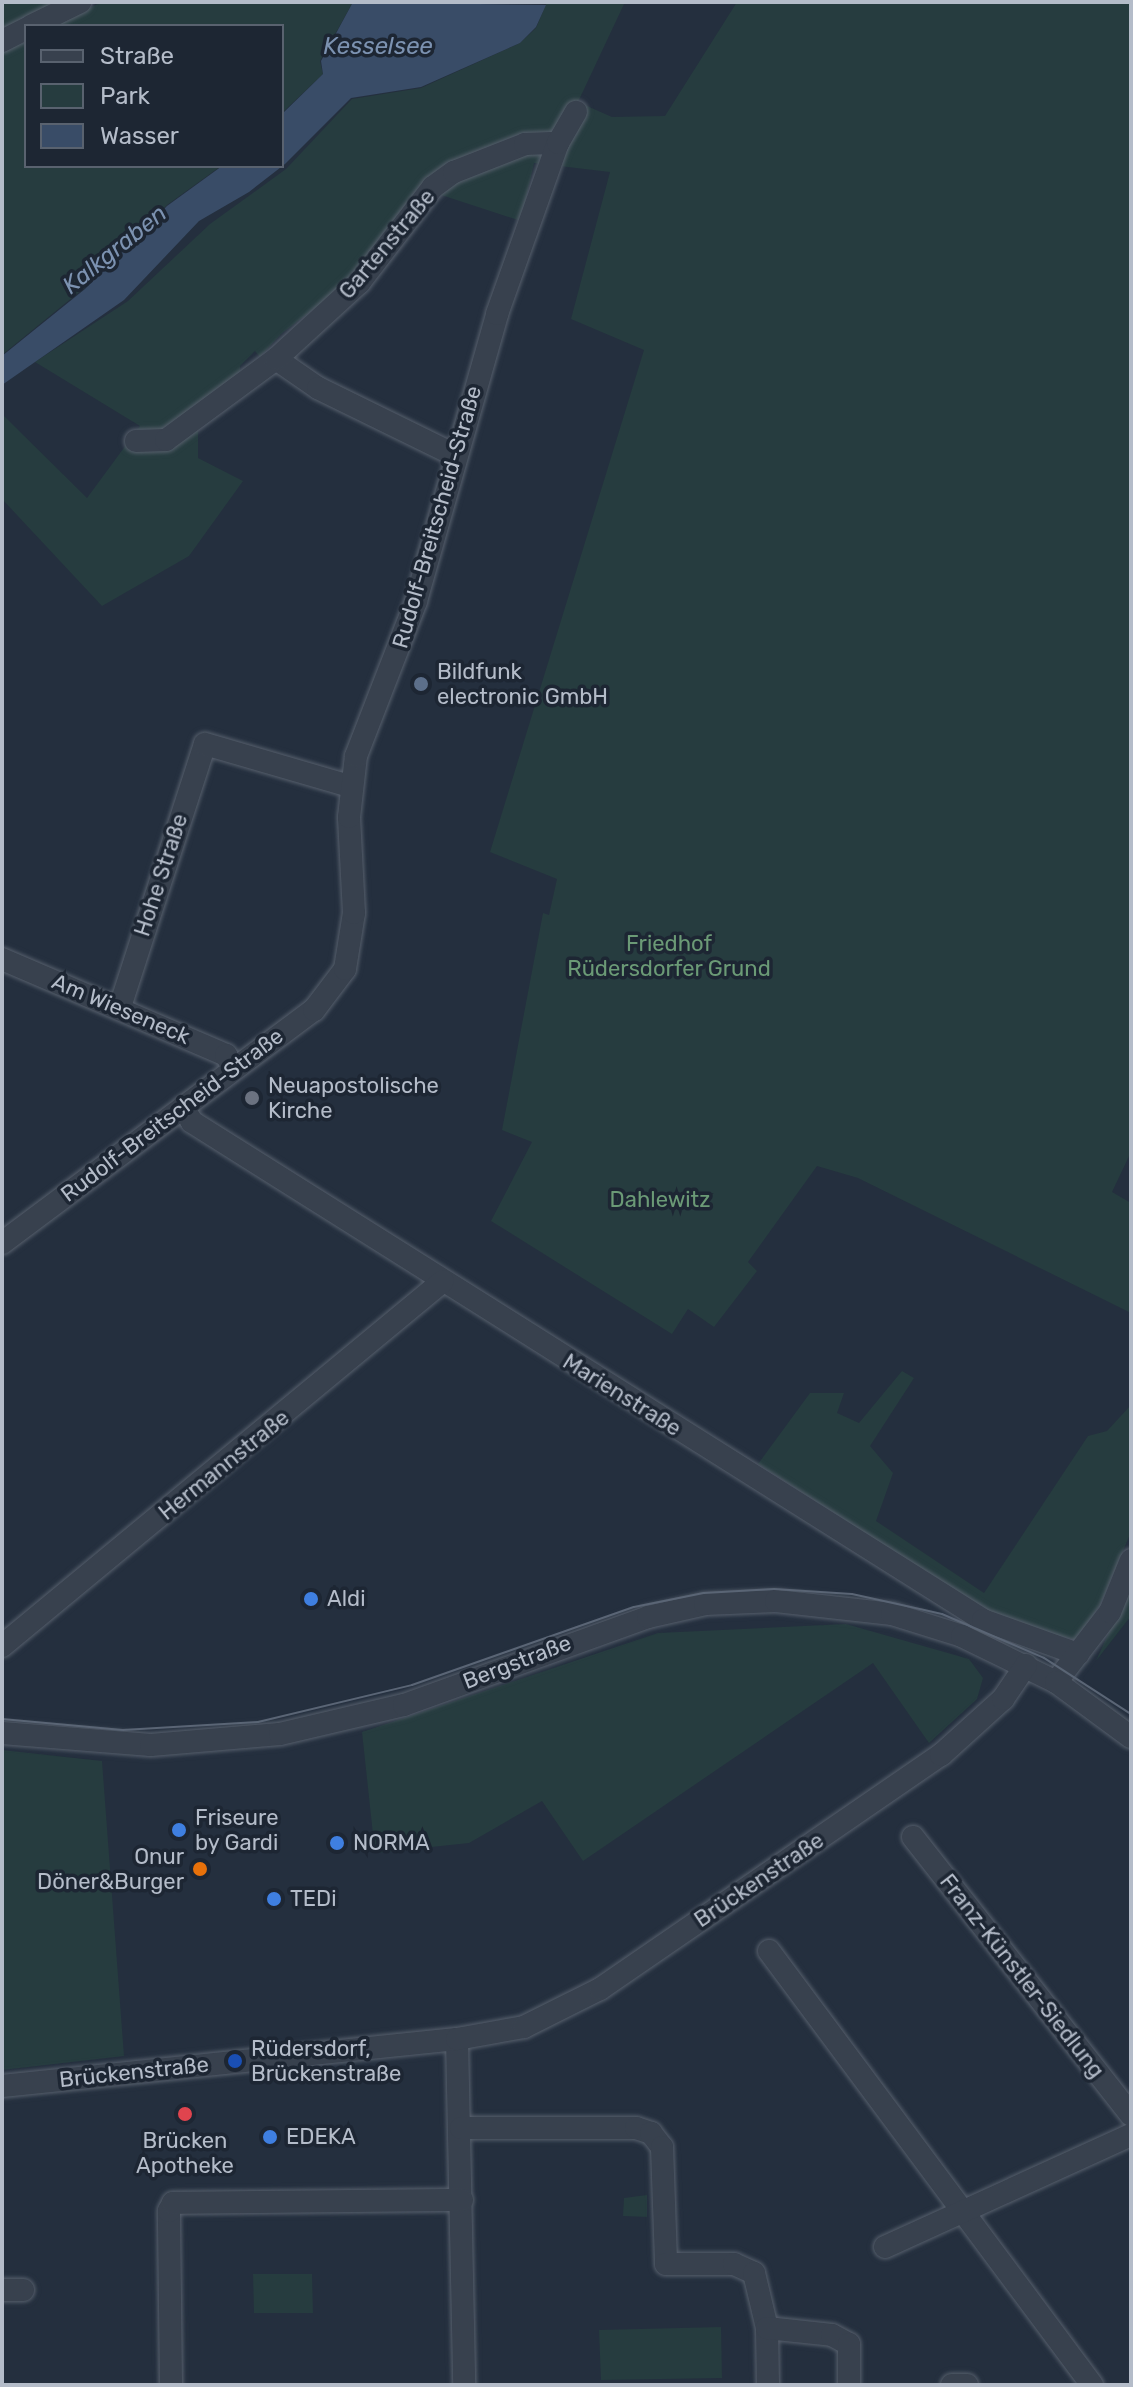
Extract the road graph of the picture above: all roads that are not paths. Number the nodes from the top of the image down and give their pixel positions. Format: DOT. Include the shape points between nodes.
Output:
graph roads {
  1 [pos="80,2"];
  2 [pos="35,24"];
  3 [pos="24,30"];
  4 [pos="2,41"];
  5 [pos="576,112"];
  6 [pos="558,143"];
  7 [pos="276,359"];
  8 [pos="136,441"];
  9 [pos="455,455"];
  10 [pos="350,786"];
  11 [pos="2,959"];
  12 [pos="120,1007"];
  13 [pos="233,1067"];
  14 [pos="183,1107"];
  15 [pos="2,1243"];
  16 [pos="443,1281"];
  17 [pos="1131,1560"];
  18 [pos="2,1646"];
  19 [pos="1078,1654"];
  20 [pos="1026,1665"];
  21 [pos="1056,1682"];
  22 [pos="2,1733"];
  23 [pos="1131,1737"];
  24 [pos="913,1837"];
  25 [pos="769,1951"];
  26 [pos="457,2039"];
  27 [pos="2,2086"];
  28 [pos="1131,2115"];
  29 [pos="461,2128"];
  30 [pos="1131,2135"];
  31 [pos="462,2200"];
  32 [pos="965,2214"];
  33 [pos="885,2247"];
  34 [pos="767,2328"];
  35 [pos="171,2385"];
  36 [pos="464,2385"];
  37 [pos="768,2385"];
  38 [pos="849,2385"];
  39 [pos="952,2385"];
  40 [pos="967,2385"];
  41 [pos="1092,2385"];
  1 -- 2 [label="street"];
  3 -- 4 [label="street"];
  5 -- 6 [label="street, Rudolf-Breitscheid-Straße"];
  6 -- 7 [label="street, Gartenstraße" via="525,144 454,172 433,187 359,283"];
  6 -- 9 [label="street, Rudolf-Breitscheid-Straße" via="497,314"];
  7 -- 8 [label="street, Gartenstraße" via="166,440"];
  7 -- 9 [label="street" via="318,388"];
  9 -- 10 [label="street, Rudolf-Breitscheid-Straße" via="416,601 356,756"];
  10 -- 12 [label="street, Hohe Straße" via="205,744"];
  10 -- 13 [label="street, Rudolf-Breitscheid-Straße" via="354,913 345,969 314,1010"];
  11 -- 12 [label="street, Am Wieseneck"];
  12 -- 13 [label="street, Am Wieseneck" via="226,1055"];
  13 -- 14 [label="street, Rudolf-Breitscheid-Straße"];
  14 -- 15 [label="street, Rudolf-Breitscheid-Straße"];
  14 -- 16 [label="street, Marienstraße" via="192,1122"];
  16 -- 18 [label="street, Hermannstraße"];
  16 -- 19 [label="street, Marienstraße" via="983,1620"];
  17 -- 19 [label="street" via="1110,1612"];
  19 -- 21 [label="street"];
  20 -- 21 [label="street"];
  20 -- 22 [label="street, Bergstraße" via="962,1636 892,1614 813,1603 740,1602 621,1625 404,1705 316,1728 225,1742 151,1745"];
  20 -- 26 [label="street, Brückenstraße" via="1003,1699 941,1755 600,1989 524,2027"];
  21 -- 23 [label="street"];
  24 -- 28 [label="street, Franz-Künstler-Siedlung"];
  25 -- 32 [label="street"];
  26 -- 27 [label="street, Brückenstraße"];
  26 -- 29 [label="street"];
  29 -- 31 [label="street"];
  29 -- 34 [label="street" via="636,2128 651,2133 662,2147 666,2264 748,2267"];
  30 -- 32 [label="street"];
  31 -- 35 [label="street" via="173,2203"];
  31 -- 36 [label="street"];
  32 -- 33 [label="street"];
  32 -- 41 [label="street"];
  34 -- 37 [label="street"];
  34 -- 38 [label="street" via="832,2335 849,2344"];
  39 -- 40 [label="street"];
}
